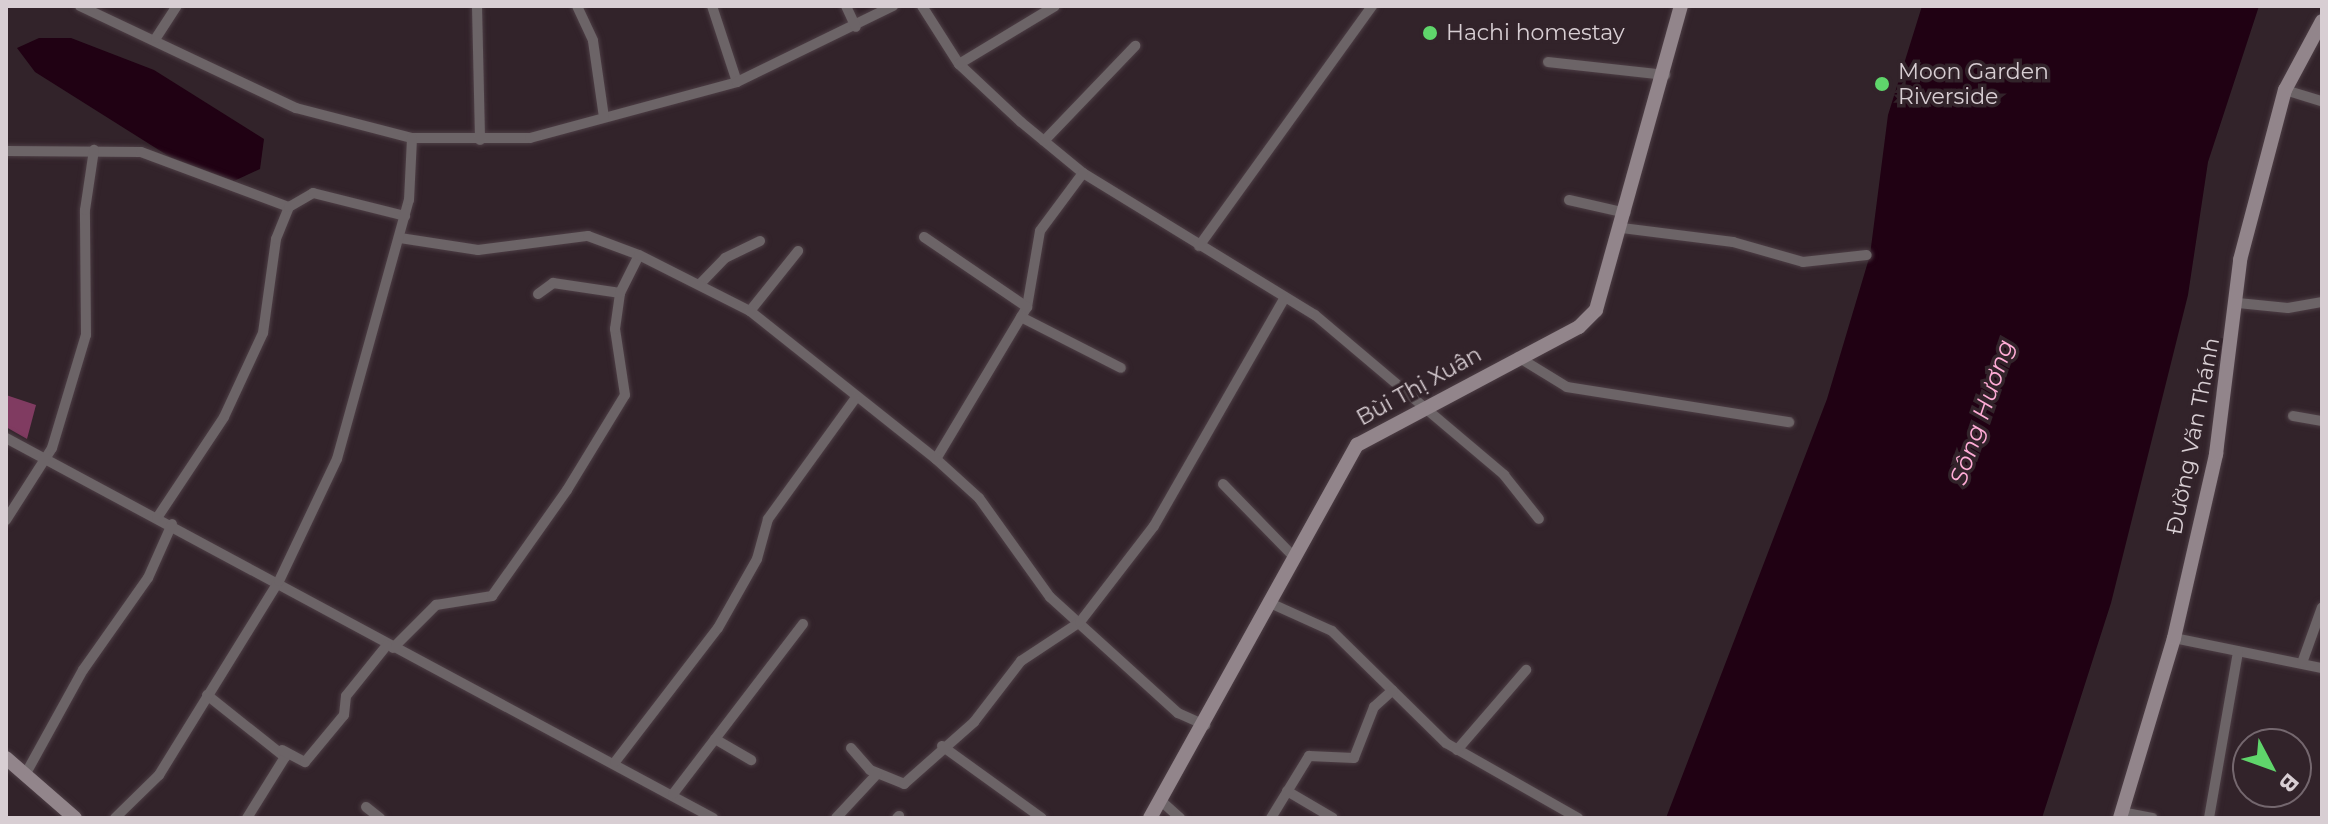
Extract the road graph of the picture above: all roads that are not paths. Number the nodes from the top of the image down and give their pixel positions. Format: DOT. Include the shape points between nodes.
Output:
graph roads {
  1 [pos="80,6"];
  2 [pos="177,6"];
  3 [pos="477,6"];
  4 [pos="577,6"];
  5 [pos="712,6"];
  6 [pos="846,6"];
  7 [pos="893,6"];
  8 [pos="922,6"];
  9 [pos="1055,6"];
  10 [pos="1372,6"];
  11 [pos="1681,6"];
  12 [pos="2322,21"];
  13 [pos="856,27"];
  14 [pos="156,38"];
  15 [pos="1135,46"];
  16 [pos="1548,62"];
  17 [pos="959,64"];
  18 [pos="1665,75"];
  19 [pos="737,82"];
  20 [pos="2285,90"];
  21 [pos="2322,101"];
  22 [pos="604,117"];
  23 [pos="412,138"];
  24 [pos="480,140"];
  25 [pos="1044,141"];
  26 [pos="94,150"];
  27 [pos="6,151"];
  28 [pos="1083,173"];
  29 [pos="1569,200"];
  30 [pos="289,207"];
  31 [pos="405,216"];
  32 [pos="1624,220"];
  33 [pos="924,237"];
  34 [pos="400,238"];
  35 [pos="760,241"];
  36 [pos="1199,246"];
  37 [pos="798,251"];
  38 [pos="639,255"];
  39 [pos="1867,255"];
  40 [pos="700,284"];
  41 [pos="620,293"];
  42 [pos="538,294"];
  43 [pos="1284,299"];
  44 [pos="2322,302"];
  45 [pos="2238,303"];
  46 [pos="750,311"];
  47 [pos="1024,312"];
  48 [pos="1518,357"];
  49 [pos="1121,368"];
  50 [pos="854,400"];
  51 [pos="1421,407"];
  52 [pos="2293,416"];
  53 [pos="2322,421"];
  54 [pos="1789,422"];
  55 [pos="6,438"];
  56 [pos="936,459"];
  57 [pos="46,460"];
  58 [pos="1223,484"];
  59 [pos="157,518"];
  60 [pos="1539,519"];
  61 [pos="6,520"];
  62 [pos="172,524"];
  63 [pos="1294,557"];
  64 [pos="279,581"];
  65 [pos="1270,603"];
  66 [pos="2322,607"];
  67 [pos="1080,622"];
  68 [pos="803,624"];
  69 [pos="2174,638"];
  70 [pos="390,646"];
  71 [pos="2238,651"];
  72 [pos="2302,663"];
  73 [pos="2322,668"];
  74 [pos="1526,670"];
  75 [pos="1393,690"];
  76 [pos="207,695"];
  77 [pos="1205,725"];
  78 [pos="715,739"];
  79 [pos="942,746"];
  80 [pos="851,748"];
  81 [pos="282,750"];
  82 [pos="1457,750"];
  83 [pos="6,758"];
  84 [pos="751,760"];
  85 [pos="615,762"];
  86 [pos="877,774"];
  87 [pos="25,775"];
  88 [pos="1287,791"];
  89 [pos="673,794"];
  90 [pos="1160,800"];
  91 [pos="366,807"];
  92 [pos="2121,815"];
  93 [pos="75,818"];
  94 [pos="115,818"];
  95 [pos="247,818"];
  96 [pos="380,818"];
  97 [pos="713,818"];
  98 [pos="836,818"];
  99 [pos="1042,818"];
  100 [pos="1150,818"];
  101 [pos="1180,818"];
  102 [pos="1271,818"];
  103 [pos="1333,818"];
  104 [pos="1578,818"];
  105 [pos="2152,818"];
  106 [pos="2209,818"];
  1 -- 14 [label="street"];
  2 -- 14 [label="street"];
  3 -- 24 [label="street"];
  4 -- 22 [label="street" via="593,41"];
  5 -- 19 [label="street"];
  6 -- 13 [label="street"];
  7 -- 13 [label="street"];
  8 -- 17 [label="street"];
  9 -- 17 [label="street"];
  10 -- 36 [label="street"];
  11 -- 18 [label="street, Bùi Thị Xuân"];
  12 -- 20 [label="street, Đường Văn Thánh"];
  13 -- 19 [label="street"];
  14 -- 23 [label="street" via="296,108"];
  15 -- 25 [label="street"];
  16 -- 18 [label="street"];
  17 -- 25 [label="street"];
  18 -- 32 [label="street, Bùi Thị Xuân"];
  19 -- 22 [label="street"];
  20 -- 21 [label="street"];
  20 -- 45 [label="street, Đường Văn Thánh" via="2240,260"];
  22 -- 24 [label="street" via="530,138"];
  23 -- 24 [label="street"];
  23 -- 31 [label="street"];
  25 -- 28 [label="street"];
  26 -- 27 [label="street"];
  26 -- 30 [label="street" via="141,152"];
  26 -- 57 [label="street" via="85,210 86,335"];
  28 -- 36 [label="street"];
  28 -- 47 [label="street" via="1040,231"];
  29 -- 32 [label="street"];
  30 -- 31 [label="street" via="313,193"];
  30 -- 59 [label="street" via="276,239 263,333 224,417"];
  31 -- 34 [label="street"];
  32 -- 39 [label="street" via="1803,262"];
  32 -- 48 [label="street, Bùi Thị Xuân" via="1596,310"];
  33 -- 47 [label="street"];
  34 -- 38 [label="street" via="478,250 588,236"];
  34 -- 64 [label="street" via="365,339 346,435"];
  35 -- 40 [label="street" via="725,258"];
  36 -- 43 [label="street"];
  37 -- 46 [label="street"];
  38 -- 40 [label="street"];
  38 -- 41 [label="street"];
  40 -- 46 [label="street"];
  41 -- 42 [label="street" via="553,283"];
  41 -- 70 [label="street" via="615,329 625,395 567,490 492,596 436,605"];
  43 -- 51 [label="street" via="1315,315"];
  43 -- 67 [label="street" via="1154,526"];
  44 -- 45 [label="street" via="2288,308"];
  45 -- 69 [label="street, Đường Văn Thánh" via="2231,377"];
  46 -- 50 [label="street"];
  47 -- 49 [label="street"];
  47 -- 56 [label="street"];
  48 -- 51 [label="street, Bùi Thị Xuân"];
  48 -- 54 [label="street" via="1567,387"];
  50 -- 56 [label="street"];
  50 -- 85 [label="street" via="768,519 757,559 718,628"];
  51 -- 60 [label="street" via="1504,475"];
  51 -- 63 [label="street, Bùi Thị Xuân" via="1357,445"];
  52 -- 53 [label="street"];
  55 -- 57 [label="street"];
  56 -- 67 [label="street" via="979,498 1050,597"];
  57 -- 59 [label="street"];
  57 -- 61 [label="street"];
  58 -- 63 [label="street"];
  59 -- 62 [label="street"];
  62 -- 64 [label="street"];
  62 -- 87 [label="street" via="148,578 83,670"];
  63 -- 65 [label="street, Bùi Thị Xuân"];
  64 -- 70 [label="street"];
  64 -- 76 [label="street"];
  65 -- 75 [label="street" via="1332,631"];
  65 -- 77 [label="street, Bùi Thị Xuân"];
  66 -- 72 [label="street"];
  67 -- 77 [label="street" via="1178,713"];
  67 -- 79 [label="street" via="1021,661 974,722"];
  68 -- 78 [label="street"];
  69 -- 71 [label="street"];
  69 -- 92 [label="street, Đường Văn Thánh"];
  70 -- 81 [label="street" via="305,762"];
  70 -- 85 [label="street" via="607,766"];
  71 -- 72 [label="street"];
  71 -- 106 [label="street"];
  72 -- 73 [label="street"];
  74 -- 82 [label="street"];
  75 -- 82 [label="street"];
  75 -- 88 [label="street" via="1374,707 1354,758 1309,756"];
  76 -- 81 [label="street"];
  76 -- 94 [label="street" via="159,775"];
  77 -- 90 [label="street, Bùi Thị Xuân"];
  78 -- 84 [label="street"];
  78 -- 89 [label="street"];
  79 -- 86 [label="street" via="904,784"];
  79 -- 99 [label="street"];
  80 -- 86 [label="street"];
  81 -- 95 [label="street" via="284,762"];
  82 -- 104 [label="street"];
  83 -- 87 [label="street"];
  85 -- 89 [label="street"];
  86 -- 98 [label="street"];
  87 -- 93 [label="street"];
  88 -- 102 [label="street"];
  88 -- 103 [label="street"];
  89 -- 97 [label="street"];
  90 -- 100 [label="street, Bùi Thị Xuân"];
  90 -- 101 [label="street"];
  91 -- 96 [label="street"];
  92 -- 105 [label="street"];
}
